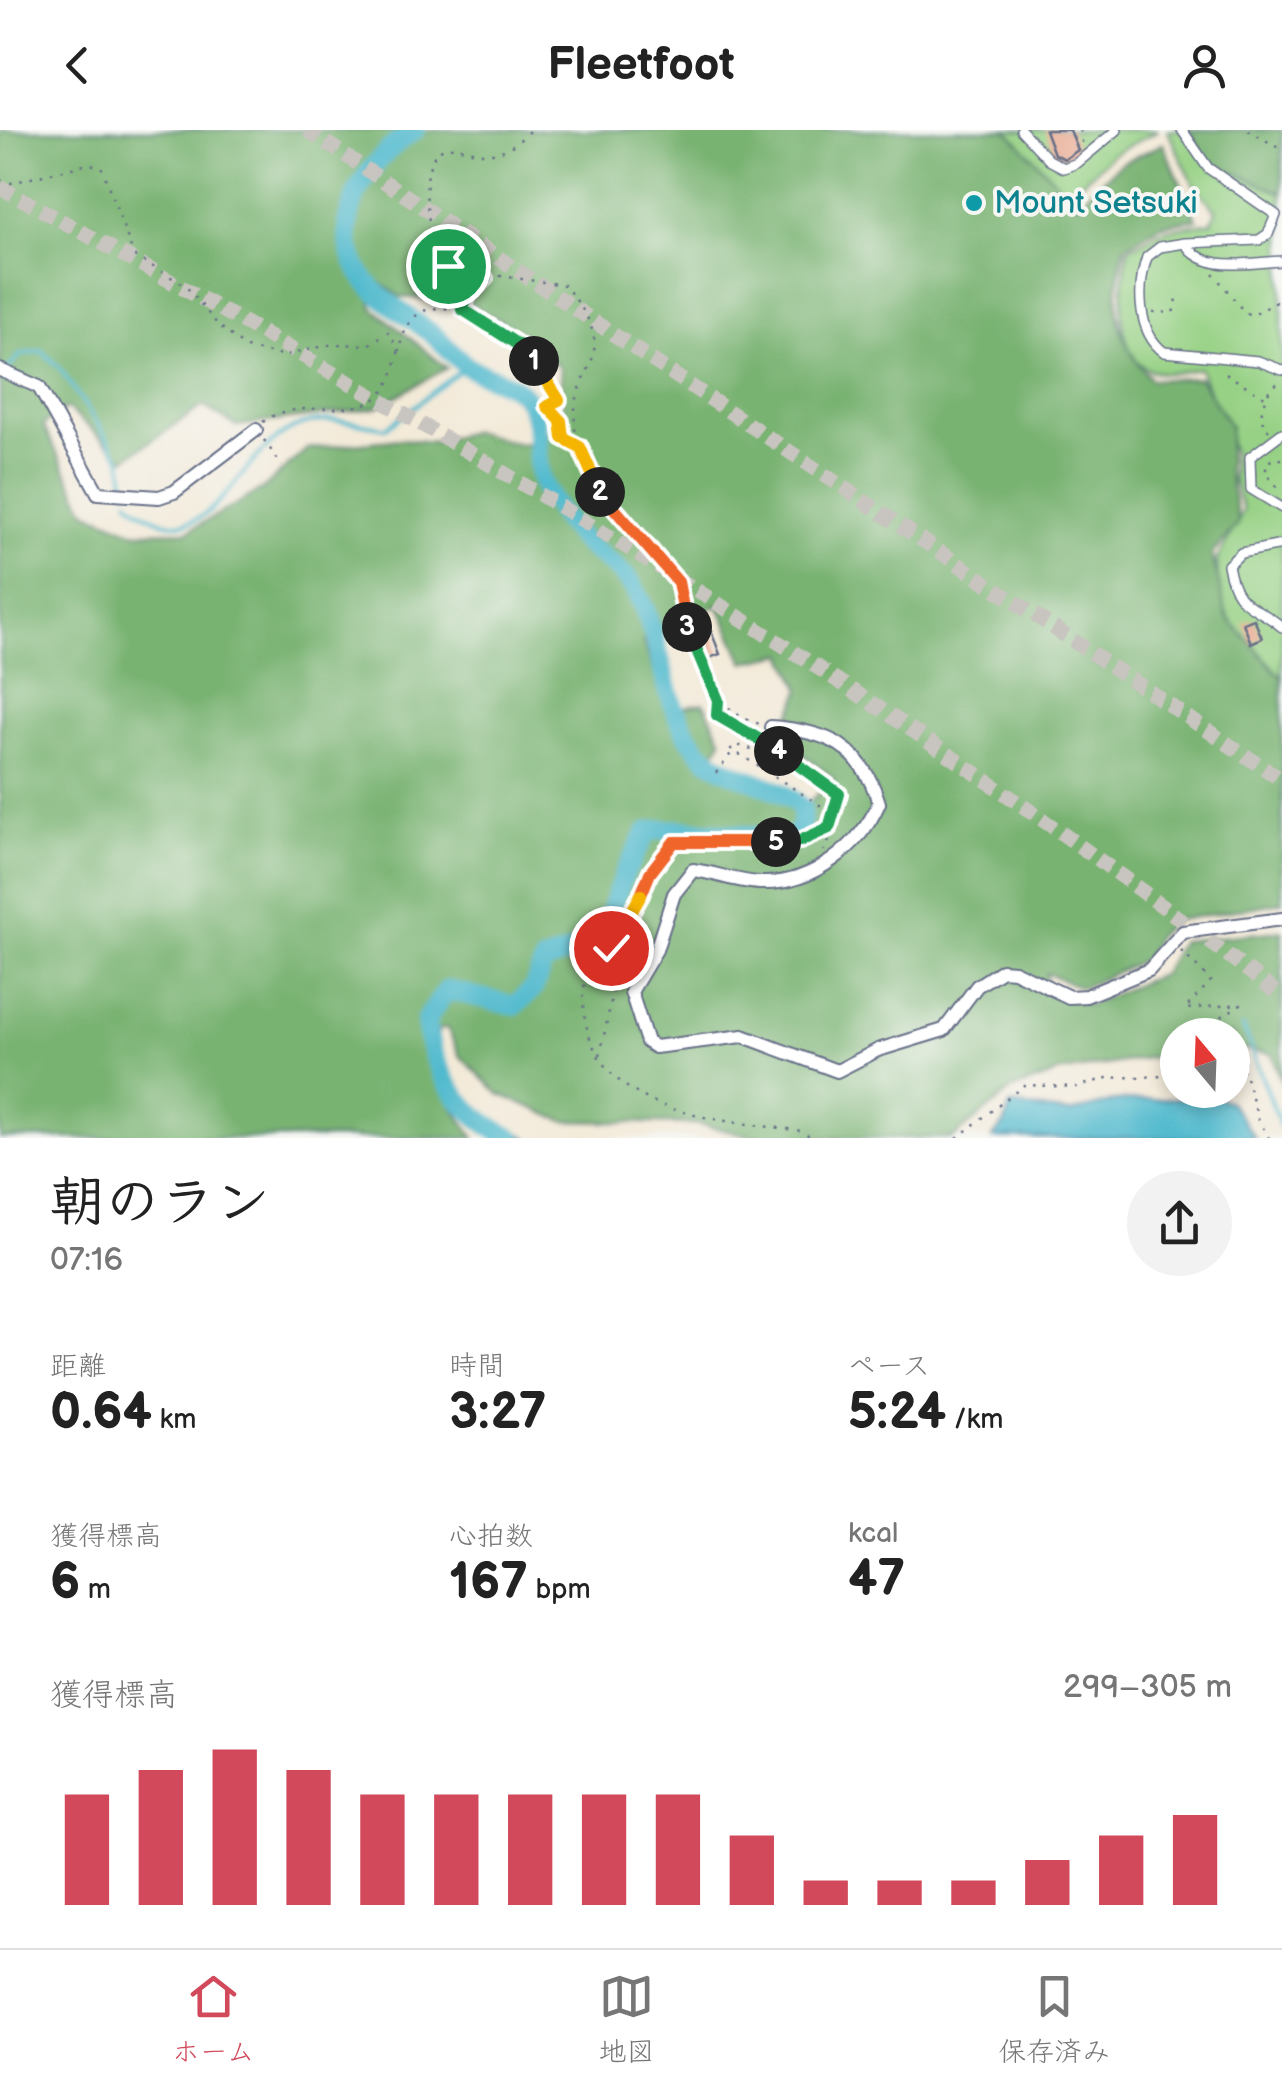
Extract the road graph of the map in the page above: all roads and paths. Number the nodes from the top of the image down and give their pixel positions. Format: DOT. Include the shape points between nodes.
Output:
graph roads {
  1 [pos="530,130"];
  2 [pos="1021,130"];
  3 [pos="1080,130"];
  4 [pos="1116,130"];
  5 [pos="1182,130"];
  6 [pos="1248,130"];
  7 [pos="1032,135"];
  8 [pos="1282,150"];
  9 [pos="1085,153"];
  10 [pos="0,180"];
  11 [pos="1185,243"];
  12 [pos="1282,261"];
  13 [pos="1208,263"];
  14 [pos="458,270"];
  15 [pos="1178,296"];
  16 [pos="1282,299"];
  17 [pos="1272,302"];
  18 [pos="1142,308"];
  19 [pos="1282,308"];
  20 [pos="462,309"];
  21 [pos="400,354"];
  22 [pos="1282,370"];
  23 [pos="6,372"];
  24 [pos="1226,374"];
  25 [pos="1282,378"];
  26 [pos="1267,398"];
  27 [pos="258,432"];
  28 [pos="1278,436"];
  29 [pos="580,447"];
  30 [pos="1282,460"];
  31 [pos="282,466"];
  32 [pos="1282,492"];
  33 [pos="1282,508"];
  34 [pos="1282,545"];
  35 [pos="1282,626"];
  36 [pos="718,700"];
  37 [pos="771,727"];
  38 [pos="734,750"];
  39 [pos="792,760"];
  40 [pos="718,773"];
  41 [pos="839,794"];
  42 [pos="831,812"];
  43 [pos="816,870"];
  44 [pos="1282,918"];
  45 [pos="1171,941"];
  46 [pos="625,1004"];
  47 [pos="1220,1018"];
  48 [pos="599,1056"];
  49 [pos="1160,1074"];
  50 [pos="1250,1088"];
  51 [pos="812,1138"];
  52 [pos="957,1138"];
  53 [pos="1269,1138"];
  1 -- 14 [label="path" via="500,152 486,156 454,146 430,163 433,247"];
  2 -- 7 [label="street"];
  3 -- 9 [label="path"];
  4 -- 9 [label="street"];
  5 -- 11 [label="street" via="1208,168 1276,214 1258,240"];
  6 -- 8 [label="path"];
  7 -- 9 [label="street" via="1049,160 1064,168"];
  10 -- 21 [label="path" via="101,166 134,256 185,285 252,352 282,356 333,344 368,345 388,332"];
  11 -- 13 [label="street" via="1194,258"];
  11 -- 18 [label="street" via="1147,257"];
  12 -- 13 [label="street"];
  13 -- 17 [label="path" via="1245,313"];
  14 -- 20 [label="path" via="485,278"];
  14 -- 29 [label="path" via="564,285 588,316 597,337 574,415"];
  15 -- 18 [label="path" via="1166,316"];
  16 -- 17 [label="path"];
  17 -- 19 [label="path"];
  18 -- 22 [label="street" via="1164,352 1258,360"];
  20 -- 21 [label="path" via="422,312 410,322"];
  20 -- 29 [label="path" via="523,348 543,371 559,400 547,406 561,421 563,438"];
  21 -- 27 [label="path" via="385,390 372,402 286,413 267,418"];
  23 -- 27 [label="street" via="40,387 98,492 174,492"];
  24 -- 26 [label="path"];
  25 -- 26 [label="path"];
  26 -- 28 [label="path" via="1260,417"];
  27 -- 31 [label="path"];
  28 -- 33 [label="street" via="1250,457 1249,476 1251,489"];
  29 -- 36 [label="path" via="590,478 678,582 684,620"];
  30 -- 32 [label="path" via="1268,461 1264,473"];
  34 -- 35 [label="street" via="1241,553 1228,565 1245,606"];
  36 -- 37 [label="path" via="740,718"];
  36 -- 39 [label="path" via="717,715"];
  37 -- 43 [label="street" via="831,737 872,780 875,812 834,860"];
  38 -- 39 [label="path" via="737,745"];
  38 -- 40 [label="path"];
  38 -- 42 [label="path"];
  39 -- 41 [label="path"];
  41 -- 42 [label="path"];
  41 -- 43 [label="path" via="840,820"];
  42 -- 48 [label="path" via="829,828 800,841 684,840 666,848 583,988"];
  43 -- 45 [label="street" via="766,884 693,870 681,880 656,950 631,992 646,1042 654,1047 743,1036 846,1070 878,1050 944,1030 987,975 1014,970 1069,997 1086,996 1149,970"];
  44 -- 45 [label="street" via="1197,929"];
  45 -- 47 [label="path" via="1211,981 1185,1008 1241,1004"];
  46 -- 48 [label="path" via="620,990 613,991"];
  48 -- 51 [label="path" via="623,1086 693,1118 802,1131"];
  49 -- 52 [label="path" via="1077,1087 1024,1085"];
  50 -- 53 [label="path"];
}
